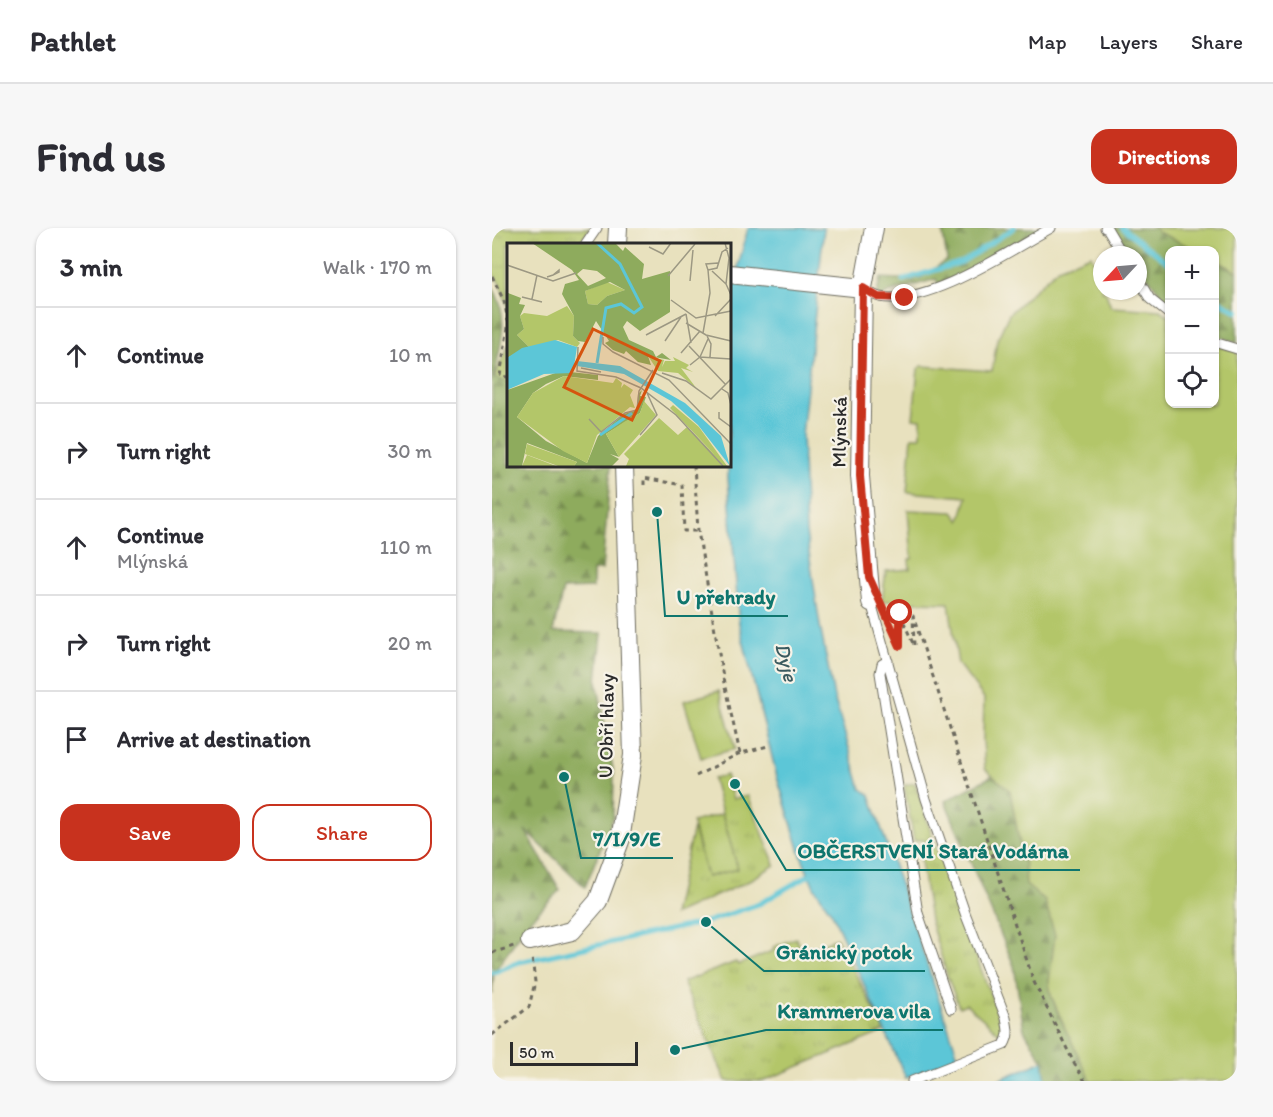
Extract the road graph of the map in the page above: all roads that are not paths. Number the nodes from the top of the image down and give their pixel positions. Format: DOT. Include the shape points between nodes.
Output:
graph roads {
  1 [pos="597,228"];
  2 [pos="618,228"];
  3 [pos="874,228"];
  4 [pos="1051,228"];
  5 [pos="1105,228"];
  6 [pos="587,243"];
  7 [pos="617,243"];
  8 [pos="1118,246"];
  9 [pos="730,274"];
  10 [pos="863,288"];
  11 [pos="1147,294"];
  12 [pos="1165,311"];
  13 [pos="1219,343"];
  14 [pos="1237,348"];
  15 [pos="624,466"];
  16 [pos="871,602"];
  17 [pos="888,661"];
  18 [pos="530,944"];
  19 [pos="951,1009"];
  20 [pos="912,1081"];
  1 -- 6 [label="lane"];
  2 -- 7 [label="street"];
  3 -- 10 [label="street, Mlýnská"];
  4 -- 10 [label="lane" via="946,286 905,298 878,297"];
  5 -- 8 [label="lane"];
  9 -- 10 [label="street"];
  10 -- 16 [label="street, Mlýnská" via="860,476"];
  11 -- 12 [label="lane"];
  13 -- 14 [label="lane"];
  15 -- 18 [label="street, U Obří hlavy" via="633,755 620,841 598,901 572,931"];
  16 -- 17 [label="lane"];
  17 -- 19 [label="lane" via="882,664 880,673 918,913"];
  17 -- 20 [label="lane" via="926,799 1009,1031 1004,1045"];
}
